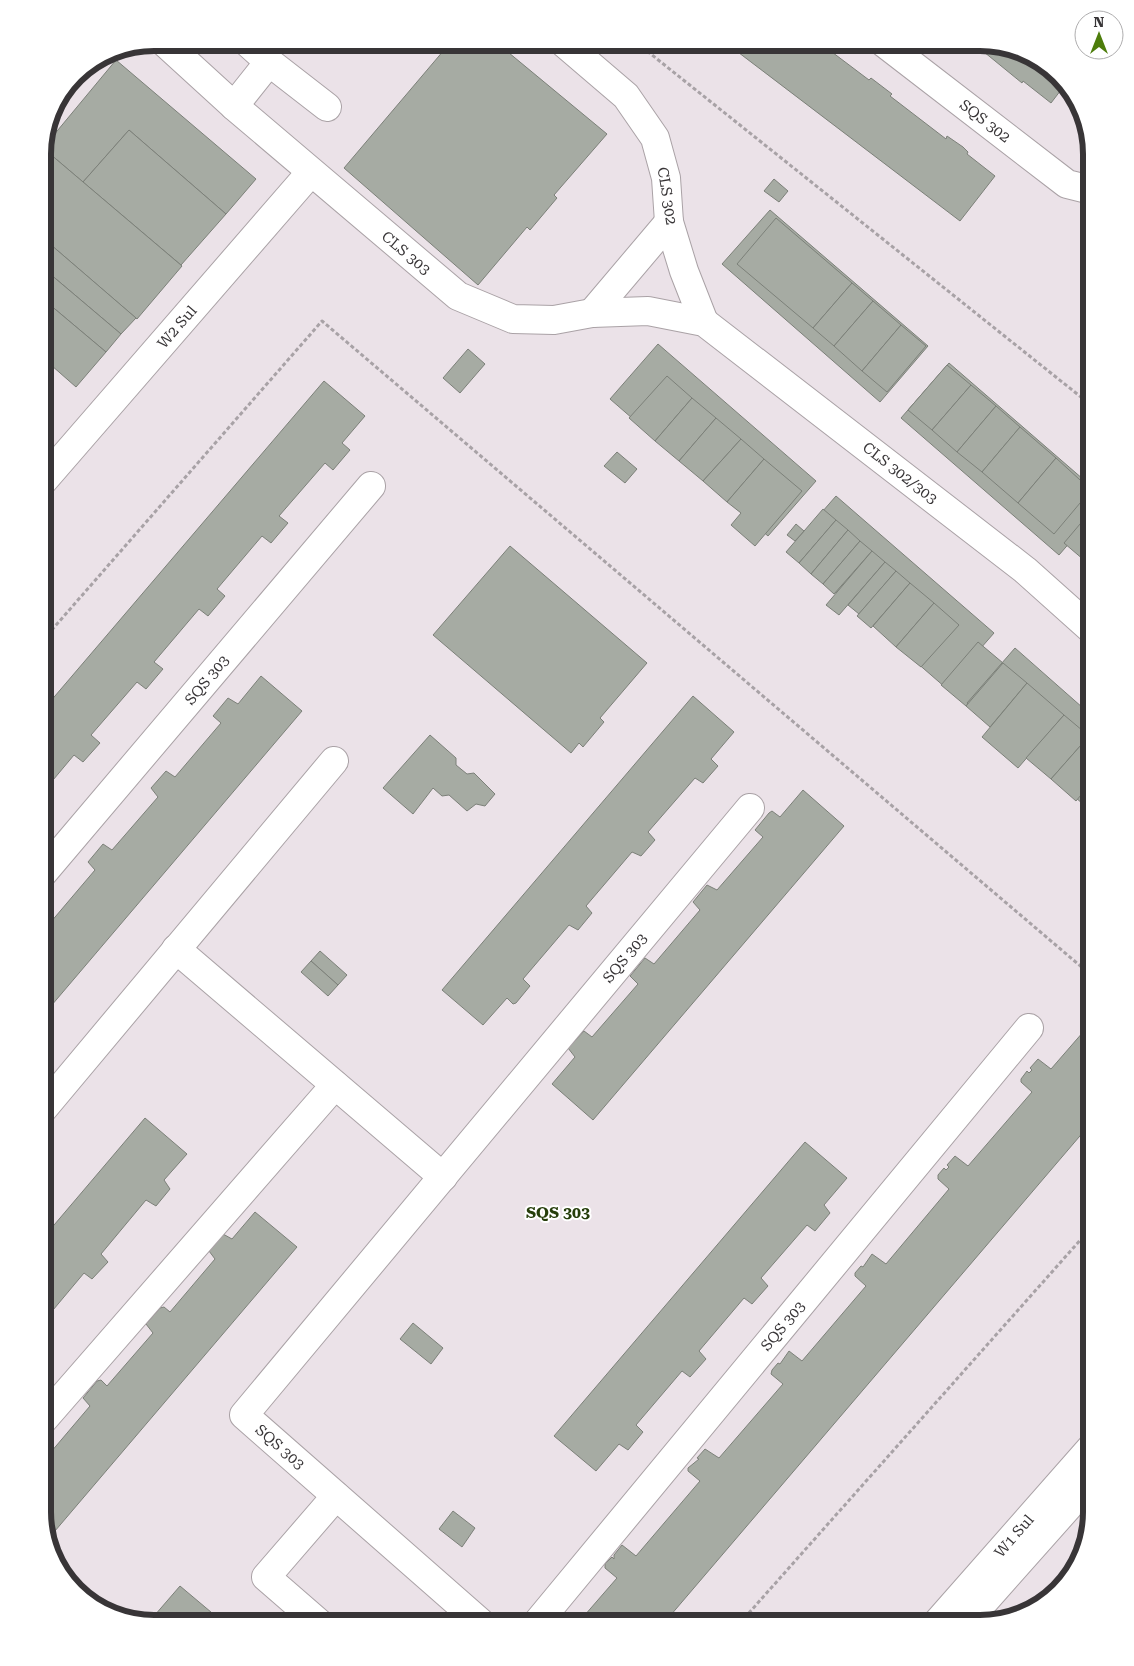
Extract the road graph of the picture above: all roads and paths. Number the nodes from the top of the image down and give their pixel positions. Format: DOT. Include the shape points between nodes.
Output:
graph roads {
  1 [pos="175,51"];
  2 [pos="257,51"];
  3 [pos="573,51"];
  4 [pos="647,51"];
  5 [pos="894,51"];
  6 [pos="268,62"];
  7 [pos="234,106"];
  8 [pos="327,107"];
  9 [pos="311,172"];
  10 [pos="1083,188"];
  11 [pos="669,222"];
  12 [pos="592,313"];
  13 [pos="704,322"];
  14 [pos="1083,398"];
  15 [pos="51,473"];
  16 [pos="371,486"];
  17 [pos="1083,621"];
  18 [pos="51,631"];
  19 [pos="334,761"];
  20 [pos="750,808"];
  21 [pos="51,865"];
  22 [pos="176,949"];
  23 [pos="1083,967"];
  24 [pos="1029,1028"];
  25 [pos="335,1085"];
  26 [pos="51,1099"];
  27 [pos="443,1177"];
  28 [pos="1083,1238"];
  29 [pos="51,1410"];
  30 [pos="1083,1458"];
  31 [pos="1083,1491"];
  32 [pos="336,1496"];
  33 [pos="310,1615"];
  34 [pos="472,1615"];
  35 [pos="543,1615"];
  36 [pos="747,1615"];
  37 [pos="945,1615"];
  38 [pos="973,1615"];
  1 -- 7 [label="street, CLS 303"];
  2 -- 6 [label="street"];
  3 -- 11 [label="street, CLS 302" via="626,96 655,138 666,178"];
  4 -- 14 [label="path"];
  5 -- 10 [label="street, SQS 302" via="1067,184"];
  6 -- 7 [label="street"];
  6 -- 8 [label="street"];
  7 -- 9 [label="street, CLS 303"];
  9 -- 12 [label="street, CLS 303" via="458,296 514,319 554,320"];
  9 -- 15 [label="street, W2 Sul"];
  11 -- 12 [label="street"];
  11 -- 13 [label="street, CLS 302"];
  12 -- 13 [label="street, CLS 303" via="648,311"];
  13 -- 17 [label="street, CLS 302/303" via="1025,570"];
  16 -- 21 [label="street, SQS 303"];
  18 -- 23 [label="path" via="322,321"];
  19 -- 22 [label="street"];
  20 -- 27 [label="street, SQS 303"];
  22 -- 25 [label="street"];
  22 -- 26 [label="street"];
  24 -- 35 [label="street, SQS 303"];
  25 -- 27 [label="street"];
  25 -- 29 [label="street"];
  27 -- 32 [label="street, SQS 303" via="244,1415"];
  28 -- 36 [label="path"];
  30 -- 37 [label="street, W1 Sul"];
  31 -- 38 [label="street, W1 Sul"];
  32 -- 33 [label="street" via="266,1577"];
  32 -- 34 [label="street, SQS 303"];
}
